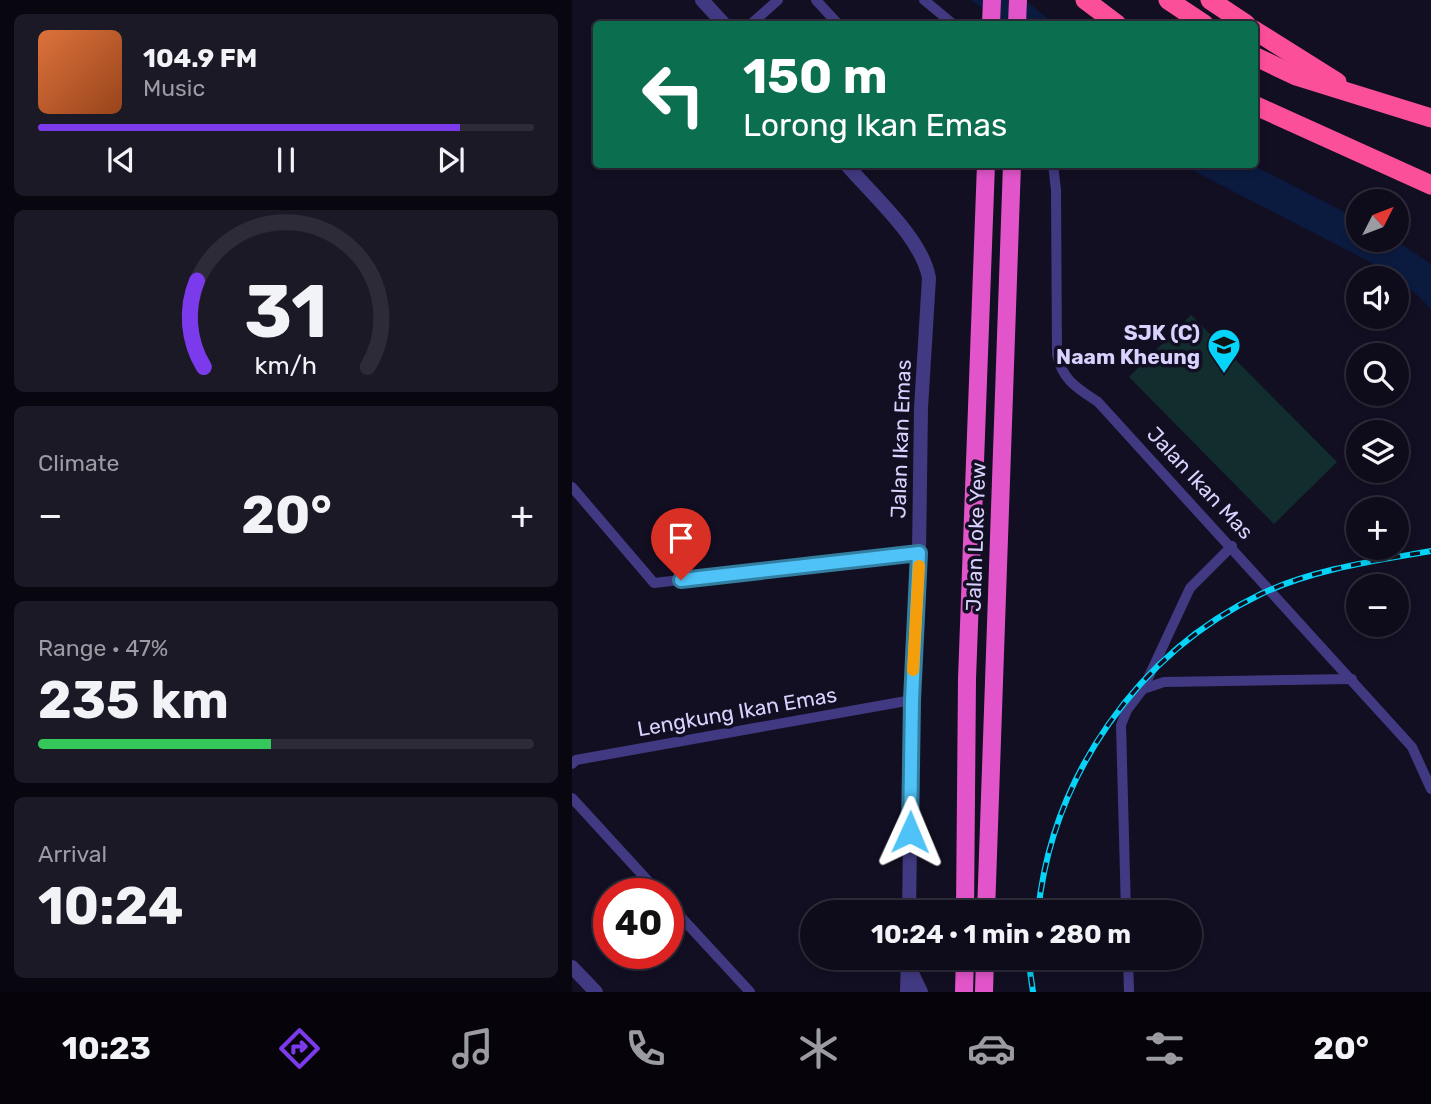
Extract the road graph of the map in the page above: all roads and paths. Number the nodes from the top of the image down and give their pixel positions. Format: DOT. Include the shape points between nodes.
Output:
graph roads {
  1 [pos="702,0"];
  2 [pos="778,0"];
  3 [pos="816,0"];
  4 [pos="924,0"];
  5 [pos="992,0"];
  6 [pos="1018,0"];
  7 [pos="1085,0"];
  8 [pos="1168,0"];
  9 [pos="1210,0"];
  10 [pos="721,21"];
  11 [pos="754,21"];
  12 [pos="835,21"];
  13 [pos="949,21"];
  14 [pos="991,21"];
  15 [pos="1017,21"];
  16 [pos="1113,21"];
  17 [pos="1200,21"];
  18 [pos="1242,21"];
  19 [pos="1258,33"];
  20 [pos="1258,58"];
  21 [pos="1358,96"];
  22 [pos="1258,107"];
  23 [pos="1431,118"];
  24 [pos="849,168"];
  25 [pos="986,168"];
  26 [pos="1012,168"];
  27 [pos="1053,168"];
  28 [pos="1431,185"];
  29 [pos="572,487"];
  30 [pos="1232,546"];
  31 [pos="919,553"];
  32 [pos="1352,679"];
  33 [pos="1143,689"];
  34 [pos="912,700"];
  35 [pos="572,764"];
  36 [pos="1431,789"];
  37 [pos="572,799"];
  38 [pos="645,878"];
  39 [pos="909,900"];
  40 [pos="965,900"];
  41 [pos="986,900"];
  42 [pos="1126,900"];
  43 [pos="684,920"];
  44 [pos="572,967"];
  45 [pos="908,970"];
  46 [pos="912,970"];
  47 [pos="965,970"];
  48 [pos="985,970"];
  49 [pos="1129,970"];
  50 [pos="596,992"];
  51 [pos="750,992"];
  52 [pos="907,992"];
  53 [pos="921,992"];
  54 [pos="964,992"];
  55 [pos="984,992"];
  56 [pos="1130,992"];
  1 -- 10 [label="street"];
  2 -- 11 [label="street"];
  3 -- 12 [label="street"];
  4 -- 13 [label="street"];
  5 -- 14 [label="highway"];
  6 -- 15 [label="highway"];
  7 -- 16 [label="highway"];
  8 -- 17 [label="highway"];
  9 -- 18 [label="highway"];
  19 -- 21 [label="highway"];
  20 -- 21 [label="highway"];
  21 -- 23 [label="highway"];
  22 -- 28 [label="highway"];
  24 -- 31 [label="street, Jalan Ikan Emas" via="926,260"];
  25 -- 40 [label="highway, Jalan Loke Yew" via="967,679"];
  26 -- 41 [label="highway, Jalan Loke Yew"];
  27 -- 30 [label="street, Jalan Ikan Mas" via="1060,367 1068,382 1098,402"];
  29 -- 31 [label="street" via="654,583"];
  30 -- 32 [label="street, Jalan Ikan Mas"];
  30 -- 33 [label="street" via="1190,587"];
  31 -- 34 [label="street, Jalan Ikan Emas"];
  32 -- 33 [label="street" via="1164,681"];
  32 -- 36 [label="street, Jalan Ikan Mas" via="1412,747"];
  33 -- 42 [label="street" via="1121,724"];
  34 -- 35 [label="street, Lengkung Ikan Emas"];
  34 -- 39 [label="street, Jalan Ikan Emas"];
  37 -- 38 [label="street"];
  43 -- 51 [label="street"];
  44 -- 50 [label="street"];
  45 -- 52 [label="street"];
  46 -- 53 [label="street"];
  47 -- 54 [label="highway"];
  48 -- 55 [label="highway"];
  49 -- 56 [label="street"];
}
